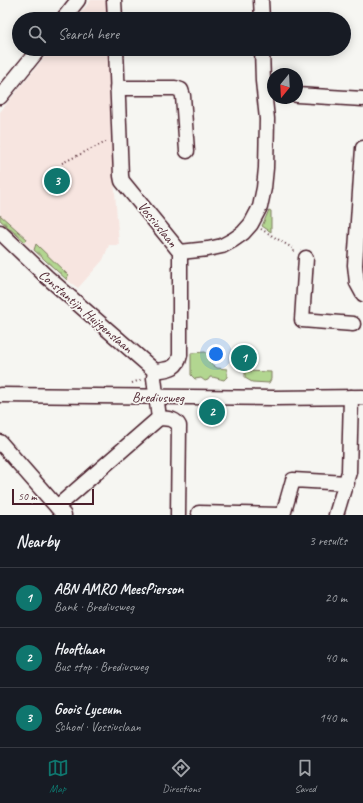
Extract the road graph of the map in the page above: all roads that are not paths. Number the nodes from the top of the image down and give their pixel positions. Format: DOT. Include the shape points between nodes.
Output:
graph roads {
  1 [pos="78,0"];
  2 [pos="114,0"];
  3 [pos="261,0"];
  4 [pos="69,12"];
  5 [pos="115,12"];
  6 [pos="262,12"];
  7 [pos="33,56"];
  8 [pos="116,56"];
  9 [pos="262,56"];
  10 [pos="117,88"];
  11 [pos="267,90"];
  12 [pos="303,95"];
  13 [pos="0,96"];
  14 [pos="363,99"];
  15 [pos="269,104"];
  16 [pos="363,148"];
  17 [pos="187,151"];
  18 [pos="0,232"];
  19 [pos="180,252"];
  20 [pos="306,258"];
  21 [pos="363,294"];
  22 [pos="353,324"];
  23 [pos="155,371"];
  24 [pos="0,395"];
  25 [pos="157,397"];
  26 [pos="357,397"];
  27 [pos="159,418"];
  28 [pos="0,442"];
  29 [pos="347,483"];
  30 [pos="61,511"];
  31 [pos="199,513"];
  32 [pos="178,515"];
  33 [pos="268,515"];
  34 [pos="280,515"];
  35 [pos="283,515"];
  36 [pos="336,515"];
  1 -- 4 [label="street"];
  2 -- 5 [label="street"];
  3 -- 6 [label="street"];
  7 -- 13 [label="street"];
  8 -- 10 [label="street, Vossiuslaan"];
  9 -- 11 [label="street" via="263,81"];
  10 -- 17 [label="street" via="180,90 183,96"];
  10 -- 19 [label="street, Vossiuslaan" via="120,176"];
  12 -- 14 [label="street"];
  15 -- 19 [label="street" via="264,188 260,207 251,224 222,246"];
  16 -- 21 [label="street" via="355,265 357,283"];
  18 -- 23 [label="street, Constantijn Huijgenslaan" via="47,277"];
  19 -- 23 [label="street, Vossiuslaan" via="179,361 170,369"];
  20 -- 22 [label="street" via="302,320"];
  23 -- 25 [label="street"];
  24 -- 25 [label="street, Brediusweg"];
  25 -- 26 [label="street, Brediusweg"];
  25 -- 27 [label="street"];
  26 -- 29 [label="street"];
  27 -- 30 [label="street"];
  27 -- 32 [label="street" via="172,419 179,426"];
  28 -- 30 [label="street"];
  29 -- 35 [label="street" via="293,480"];
  29 -- 36 [label="street"];
  31 -- 33 [label="street"];
  33 -- 34 [label="street"];
}
